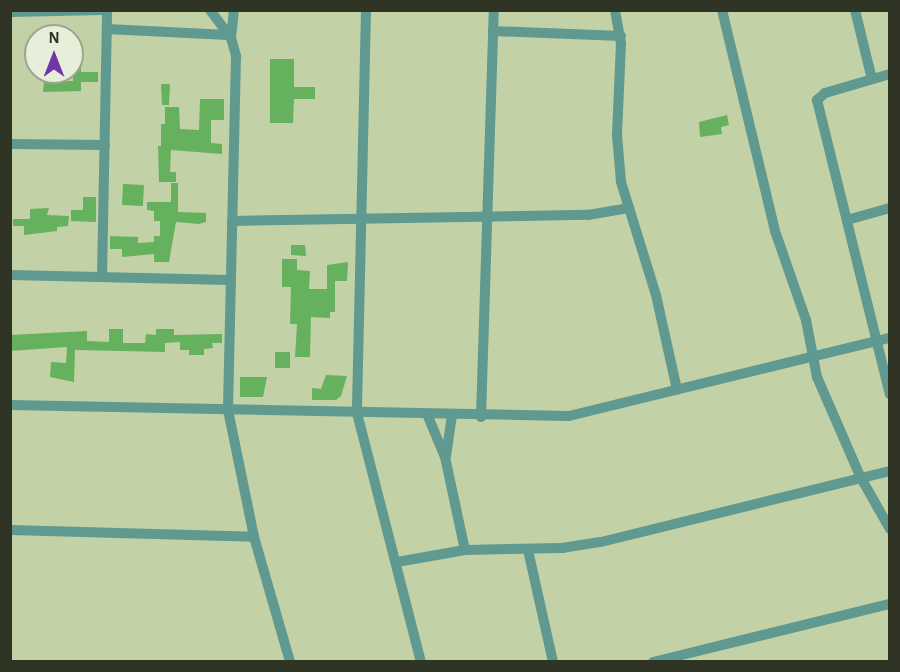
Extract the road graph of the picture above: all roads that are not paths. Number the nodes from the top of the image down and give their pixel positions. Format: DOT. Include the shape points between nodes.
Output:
graph roads {
  1 [pos="102,10"];
  2 [pos="107,10"];
  3 [pos="210,10"];
  4 [pos="234,10"];
  5 [pos="366,10"];
  6 [pos="494,10"];
  7 [pos="615,10"];
  8 [pos="722,10"];
  9 [pos="855,10"];
  10 [pos="10,12"];
  11 [pos="107,29"];
  12 [pos="493,31"];
  13 [pos="621,36"];
  14 [pos="229,37"];
  15 [pos="890,74"];
  16 [pos="872,79"];
  17 [pos="10,144"];
  18 [pos="105,146"];
  19 [pos="629,208"];
  20 [pos="890,208"];
  21 [pos="487,218"];
  22 [pos="847,220"];
  23 [pos="232,221"];
  24 [pos="362,221"];
  25 [pos="10,275"];
  26 [pos="102,277"];
  27 [pos="230,280"];
  28 [pos="890,338"];
  29 [pos="877,342"];
  30 [pos="812,359"];
  31 [pos="677,390"];
  32 [pos="890,394"];
  33 [pos="10,405"];
  34 [pos="228,410"];
  35 [pos="357,413"];
  36 [pos="427,414"];
  37 [pos="452,415"];
  38 [pos="481,417"];
  39 [pos="446,457"];
  40 [pos="890,471"];
  41 [pos="861,478"];
  42 [pos="890,529"];
  43 [pos="10,530"];
  44 [pos="254,537"];
  45 [pos="465,550"];
  46 [pos="528,550"];
  47 [pos="396,562"];
  48 [pos="890,604"];
  49 [pos="697,657"];
  50 [pos="290,662"];
  51 [pos="421,662"];
  52 [pos="553,662"];
  53 [pos="653,662"];
  1 -- 10 [label="street"];
  2 -- 11 [label="street"];
  3 -- 14 [label="street"];
  4 -- 14 [label="street"];
  5 -- 24 [label="street"];
  6 -- 12 [label="street"];
  7 -- 13 [label="street"];
  8 -- 30 [label="street" via="776,231 806,320"];
  9 -- 16 [label="street"];
  11 -- 14 [label="street"];
  11 -- 18 [label="street"];
  12 -- 13 [label="street"];
  12 -- 21 [label="street"];
  13 -- 19 [label="street" via="618,162"];
  14 -- 23 [label="street" via="236,56"];
  15 -- 16 [label="street"];
  16 -- 22 [label="street" via="825,93 817,100"];
  17 -- 18 [label="street"];
  18 -- 26 [label="street"];
  19 -- 21 [label="street" via="588,215"];
  19 -- 31 [label="street" via="656,294"];
  20 -- 22 [label="street"];
  21 -- 24 [label="street"];
  21 -- 38 [label="street"];
  22 -- 29 [label="street"];
  23 -- 24 [label="street"];
  23 -- 27 [label="street"];
  24 -- 35 [label="street"];
  25 -- 26 [label="street"];
  26 -- 27 [label="street"];
  27 -- 34 [label="street"];
  28 -- 29 [label="street"];
  29 -- 30 [label="street"];
  29 -- 32 [label="street"];
  30 -- 31 [label="street"];
  30 -- 41 [label="street"];
  31 -- 38 [label="street" via="569,416"];
  33 -- 34 [label="street"];
  34 -- 35 [label="street"];
  34 -- 44 [label="street"];
  35 -- 36 [label="street"];
  35 -- 47 [label="street"];
  36 -- 37 [label="street"];
  36 -- 39 [label="street"];
  37 -- 38 [label="street"];
  37 -- 39 [label="street"];
  39 -- 45 [label="street"];
  40 -- 41 [label="street"];
  41 -- 42 [label="street"];
  41 -- 46 [label="street" via="611,540"];
  43 -- 44 [label="street"];
  44 -- 50 [label="street"];
  45 -- 46 [label="street"];
  45 -- 47 [label="street"];
  46 -- 52 [label="street"];
  47 -- 51 [label="street"];
  48 -- 49 [label="street"];
  49 -- 53 [label="street"];
}
